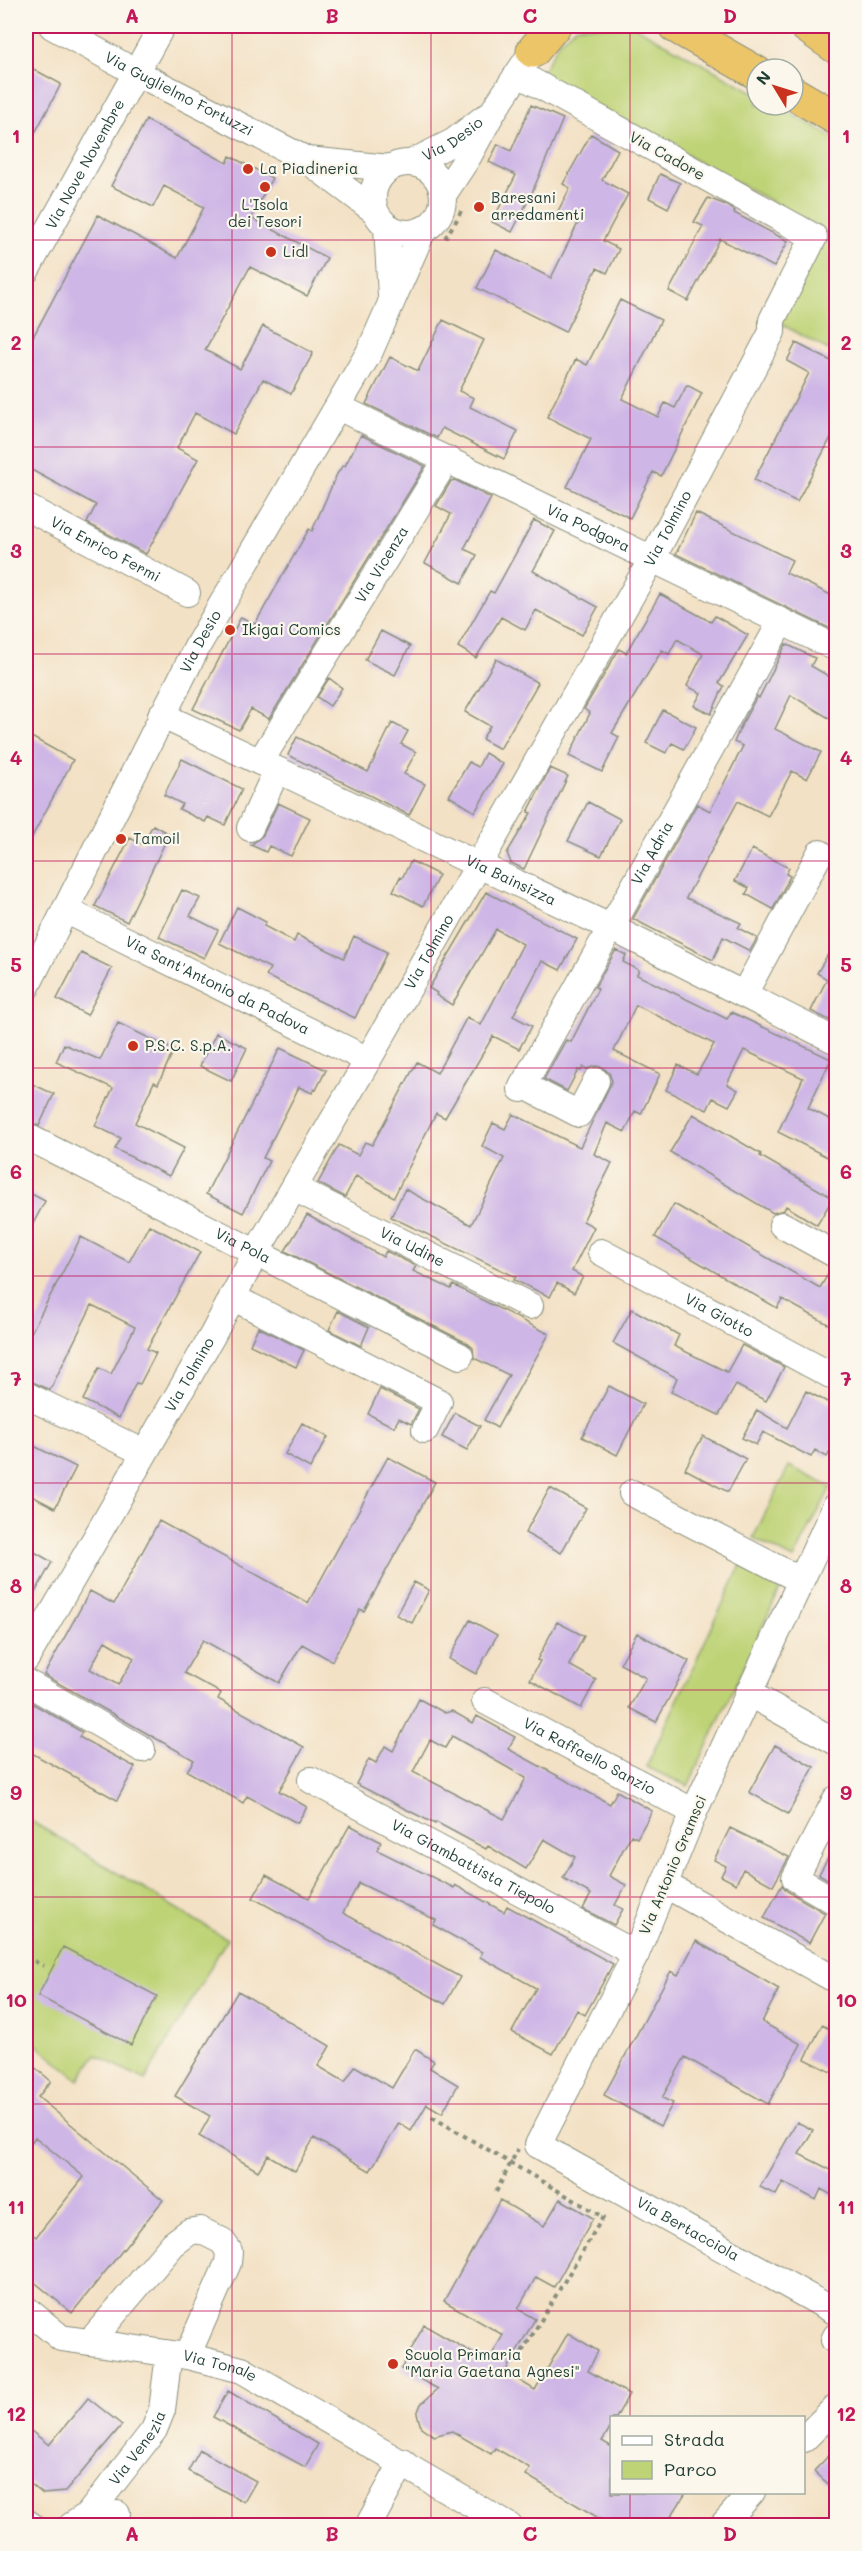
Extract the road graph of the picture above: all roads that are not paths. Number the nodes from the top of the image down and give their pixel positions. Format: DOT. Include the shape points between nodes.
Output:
graph roads {
  1 [pos="52,26"];
  2 [pos="162,26"];
  3 [pos="675,26"];
  4 [pos="806,26"];
  5 [pos="539,41"];
  6 [pos="837,47"];
  7 [pos="745,66"];
  8 [pos="137,73"];
  9 [pos="805,100"];
  10 [pos="492,113"];
  11 [pos="837,118"];
  12 [pos="307,160"];
  13 [pos="400,165"];
  14 [pos="454,197"];
  15 [pos="381,219"];
  16 [pos="432,237"];
  17 [pos="814,237"];
  18 [pos="26,271"];
  19 [pos="391,303"];
  20 [pos="339,407"];
  21 [pos="447,459"];
  22 [pos="26,507"];
  23 [pos="653,557"];
  24 [pos="186,592"];
  25 [pos="782,621"];
  26 [pos="837,648"];
  27 [pos="162,715"];
  28 [pos="268,766"];
  29 [pos="250,828"];
  30 [pos="820,853"];
  31 [pos="479,865"];
  32 [pos="65,910"];
  33 [pos="612,928"];
  34 [pos="26,988"];
  35 [pos="744,994"];
  36 [pos="837,1041"];
  37 [pos="368,1060"];
  38 [pos="596,1081"];
  39 [pos="26,1136"];
  40 [pos="294,1188"];
  41 [pos="782,1225"];
  42 [pos="257,1251"];
  43 [pos="600,1252"];
  44 [pos="837,1255"];
  45 [pos="232,1297"];
  46 [pos="531,1306"];
  47 [pos="460,1356"];
  48 [pos="837,1378"];
  49 [pos="26,1395"];
  50 [pos="425,1430"];
  51 [pos="143,1452"];
  52 [pos="632,1493"];
  53 [pos="837,1505"];
  54 [pos="800,1580"];
  55 [pos="26,1659"];
  56 [pos="26,1682"];
  57 [pos="748,1694"];
  58 [pos="484,1701"];
  59 [pos="837,1742"];
  60 [pos="142,1749"];
  61 [pos="311,1780"];
  62 [pos="694,1812"];
  63 [pos="833,1814"];
  64 [pos="664,1884"];
  65 [pos="837,1902"];
  66 [pos="636,1954"];
  67 [pos="836,1977"];
  68 [pos="538,2145"];
  69 [pos="26,2309"];
  70 [pos="837,2312"];
  71 [pos="90,2342"];
  72 [pos="178,2355"];
  73 [pos="837,2407"];
  74 [pos="805,2438"];
  75 [pos="402,2462"];
  76 [pos="751,2494"];
  77 [pos="26,2522"];
  78 [pos="32,2526"];
  79 [pos="70,2526"];
  80 [pos="368,2526"];
  81 [pos="508,2526"];
  82 [pos="722,2526"];
  1 -- 8 [label="street, Via Guglielmo Fortuzzi"];
  2 -- 8 [label="street, Via Nove Novembre"];
  3 -- 7 [label="highway"];
  4 -- 6 [label="highway"];
  5 -- 10 [label="street, Via Desio"];
  5 -- 17 [label="street, Via Cadore"];
  8 -- 12 [label="street, Via Guglielmo Fortuzzi"];
  8 -- 18 [label="street, Via Nove Novembre"];
  9 -- 11 [label="highway"];
  10 -- 13 [label="street, Via Desio" via="453,142"];
  10 -- 14 [label="street, Via Desio" via="468,157"];
  12 -- 13 [label="street, Via Guglielmo Fortuzzi"];
  12 -- 15 [label="street, Via Guglielmo Fortuzzi"];
  13 -- 14 [label="street" via="423,166"];
  13 -- 15 [label="street" via="380,176 374,187 372,199"];
  14 -- 16 [label="street" via="432,224"];
  15 -- 16 [label="street" via="405,233"];
  15 -- 19 [label="street, Via Desio"];
  16 -- 19 [label="street, Via Desio"];
  17 -- 23 [label="street, Via Tolmino" via="772,320 772,332"];
  19 -- 20 [label="street, Via Desio"];
  20 -- 21 [label="street, Via Podgora"];
  20 -- 27 [label="street, Via Desio" via="218,609"];
  21 -- 23 [label="street, Via Podgora"];
  21 -- 28 [label="street, Via Vicenza"];
  22 -- 24 [label="street, Via Enrico Fermi"];
  23 -- 25 [label="street, Via Podgora"];
  23 -- 31 [label="street, Via Tolmino"];
  25 -- 26 [label="street, Via Podgora"];
  25 -- 33 [label="street, Via Adria"];
  27 -- 28 [label="street, Via Bainsizza"];
  27 -- 32 [label="street, Via Desio"];
  28 -- 29 [label="street"];
  28 -- 31 [label="street, Via Bainsizza"];
  30 -- 35 [label="street"];
  31 -- 33 [label="street, Via Bainsizza"];
  31 -- 37 [label="street, Via Tolmino"];
  32 -- 34 [label="street, Via Desio"];
  32 -- 37 [label="street, Via Sant'Antonio da Padova"];
  33 -- 35 [label="street, Via Bainsizza"];
  33 -- 38 [label="street, Via Adria" via="522,1087 579,1114"];
  35 -- 36 [label="street, Via Bainsizza"];
  37 -- 40 [label="street, Via Tolmino"];
  39 -- 42 [label="street, Via Pola"];
  40 -- 42 [label="street, Via Tolmino"];
  40 -- 46 [label="street, Via Udine"];
  41 -- 44 [label="street"];
  42 -- 45 [label="street, Via Tolmino"];
  42 -- 47 [label="street, Via Pola"];
  43 -- 48 [label="street, Via Giotto"];
  45 -- 50 [label="street" via="439,1402"];
  45 -- 51 [label="street, Via Tolmino"];
  49 -- 51 [label="street"];
  51 -- 55 [label="street, Via Tolmino"];
  52 -- 54 [label="street"];
  53 -- 54 [label="street, Via Antonio Gramsci"];
  54 -- 57 [label="street, Via Antonio Gramsci"];
  56 -- 60 [label="street"];
  57 -- 59 [label="street"];
  57 -- 62 [label="street, Via Antonio Gramsci"];
  58 -- 62 [label="street, Via Raffaello Sanzio"];
  61 -- 66 [label="street, Via Giambattista Tiepolo"];
  62 -- 64 [label="street, Via Antonio Gramsci"];
  63 -- 65 [label="street" via="795,1878"];
  64 -- 66 [label="street, Via Antonio Gramsci"];
  64 -- 67 [label="street"];
  66 -- 68 [label="street, Via Antonio Gramsci"];
  68 -- 70 [label="street, Via Bertacciola"];
  69 -- 71 [label="street, Via Tonale" via="61,2338"];
  71 -- 72 [label="street, Via Tonale"];
  71 -- 72 [label="street, Via Venezia" via="172,2244 189,2232 200,2230 222,2241 229,2251 228,2263"];
  72 -- 75 [label="street, Via Tonale" via="242,2370"];
  72 -- 79 [label="street, Via Venezia" via="154,2430 88,2515"];
  73 -- 74 [label="street"];
  75 -- 80 [label="street"];
  75 -- 81 [label="street, Via Tonale"];
  76 -- 82 [label="street"];
  77 -- 78 [label="street"];
}
